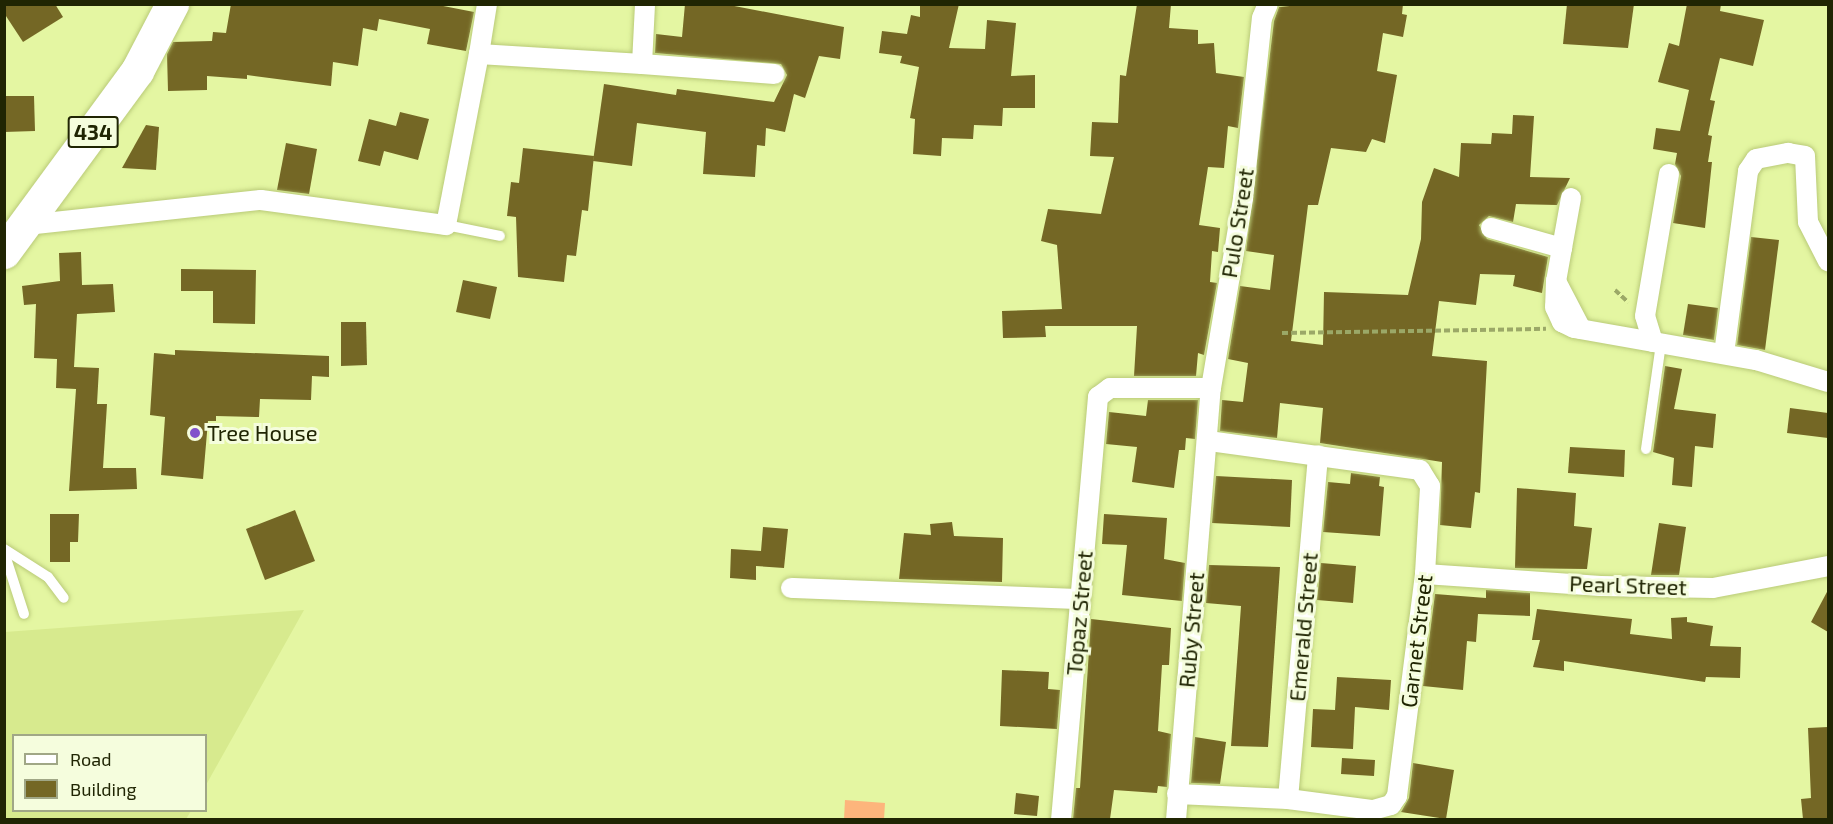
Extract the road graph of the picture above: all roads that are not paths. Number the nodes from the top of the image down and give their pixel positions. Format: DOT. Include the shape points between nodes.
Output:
graph roads {
  1 [pos="172,4"];
  2 [pos="487,4"];
  3 [pos="645,4"];
  4 [pos="1268,4"];
  5 [pos="479,54"];
  6 [pos="642,64"];
  7 [pos="775,74"];
  8 [pos="1669,174"];
  9 [pos="1571,198"];
  10 [pos="26,225"];
  11 [pos="446,225"];
  12 [pos="1491,228"];
  13 [pos="500,236"];
  14 [pos="1562,248"];
  15 [pos="4,252"];
  16 [pos="1828,261"];
  17 [pos="1657,343"];
  18 [pos="1724,354"];
  19 [pos="1828,382"];
  20 [pos="1211,388"];
  21 [pos="1207,441"];
  22 [pos="1646,449"];
  23 [pos="1318,455"];
  24 [pos="4,550"];
  25 [pos="1828,566"];
  26 [pos="1425,574"];
  27 [pos="791,588"];
  28 [pos="64,598"];
  29 [pos="1080,599"];
  30 [pos="24,614"];
  31 [pos="1177,794"];
  32 [pos="1288,799"];
  33 [pos="1061,819"];
  34 [pos="1176,819"];
  1 -- 10 [label="highway, 434" via="136,71"];
  2 -- 5 [label="street"];
  3 -- 6 [label="street"];
  4 -- 20 [label="street, Pulo Street" via="1262,18 1243,198"];
  5 -- 6 [label="street"];
  5 -- 11 [label="street"];
  6 -- 7 [label="street"];
  8 -- 17 [label="street" via="1645,316"];
  9 -- 14 [label="street"];
  10 -- 11 [label="street" via="261,200"];
  10 -- 15 [label="highway, 434"];
  11 -- 13 [label="lane"];
  12 -- 14 [label="street"];
  14 -- 17 [label="street" via="1556,281 1577,329"];
  16 -- 18 [label="street" via="1808,222 1805,156 1788,153 1756,159 1748,171"];
  17 -- 18 [label="street"];
  17 -- 22 [label="lane"];
  18 -- 19 [label="street"];
  20 -- 21 [label="street, Pulo Street"];
  20 -- 29 [label="street, Topaz Street" via="1110,388 1098,398"];
  21 -- 23 [label="street"];
  21 -- 31 [label="street, Ruby Street"];
  23 -- 26 [label="street, Garnet Street" via="1413,468 1426,476 1430,486"];
  23 -- 32 [label="street, Emerald Street"];
  24 -- 28 [label="lane" via="52,580"];
  24 -- 30 [label="lane"];
  25 -- 26 [label="street, Pearl Street" via="1713,588"];
  26 -- 32 [label="street, Garnet Street" via="1397,796 1391,805 1373,810"];
  27 -- 29 [label="street"];
  29 -- 33 [label="street, Topaz Street"];
  31 -- 32 [label="street"];
  31 -- 34 [label="street, Ruby Street"];
}
